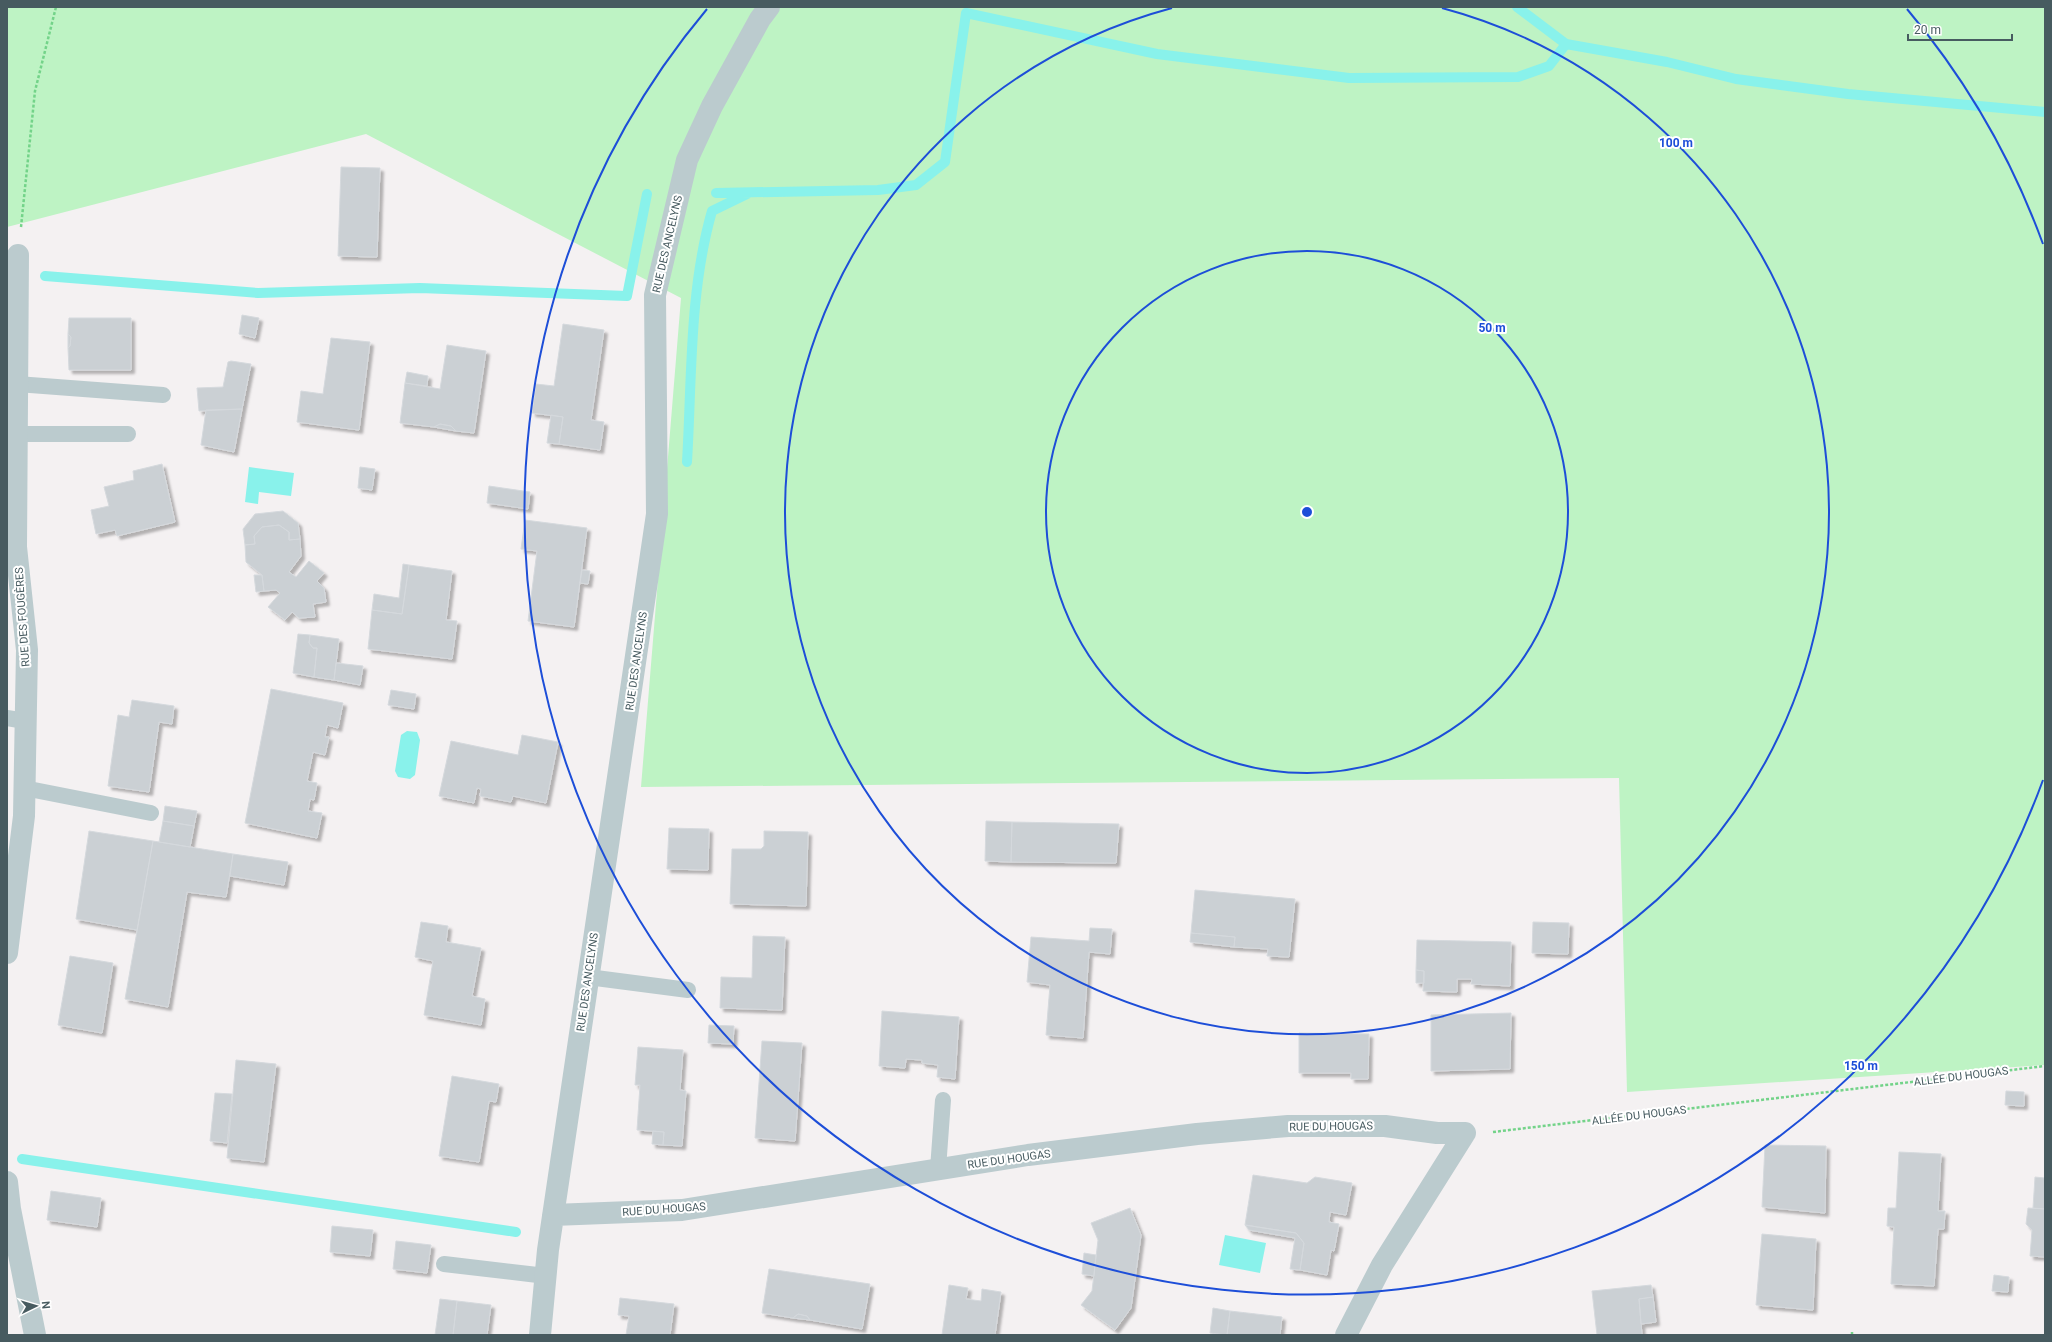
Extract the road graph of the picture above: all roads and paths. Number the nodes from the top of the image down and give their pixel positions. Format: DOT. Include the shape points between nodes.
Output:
graph roads {
  1 [pos="56,7"];
  2 [pos="769,7"];
  3 [pos="18,255"];
  4 [pos="12,336"];
  5 [pos="17,384"];
  6 [pos="163,395"];
  7 [pos="17,434"];
  8 [pos="128,434"];
  9 [pos="16,720"];
  10 [pos="24,788"];
  11 [pos="151,814"];
  12 [pos="7,953"];
  13 [pos="588,977"];
  14 [pos="688,990"];
  15 [pos="2045,1066"];
  16 [pos="943,1100"];
  17 [pos="1465,1133"];
  18 [pos="938,1170"];
  19 [pos="7,1182"];
  20 [pos="553,1215"];
  21 [pos="444,1264"];
  22 [pos="546,1276"];
  23 [pos="35,1335"];
  24 [pos="540,1335"];
  25 [pos="1346,1335"];
  1 -- 3 [label="path" via="35,91"];
  2 -- 13 [label="street, RUE DES ANCELYNS" via="760,18 712,106 687,160 655,295 657,514"];
  3 -- 4 [label="street, RUE DES FOUGÈRES"];
  4 -- 5 [label="street, RUE DES FOUGÈRES"];
  5 -- 6 [label="lane"];
  5 -- 7 [label="street, RUE DES FOUGÈRES"];
  7 -- 8 [label="lane"];
  7 -- 9 [label="street, RUE DES FOUGÈRES" via="16,547 26,650"];
  9 -- 10 [label="street, RUE DES FOUGÈRES"];
  10 -- 11 [label="lane"];
  10 -- 12 [label="street, RUE DES FOUGÈRES" via="24,816"];
  13 -- 14 [label="lane"];
  13 -- 20 [label="street, RUE DES ANCELYNS"];
  15 -- 17 [label="path, ALLÉE DU HOUGAS" via="1496,1132"];
  16 -- 18 [label="lane"];
  17 -- 18 [label="street, RUE DU HOUGAS" via="1437,1133 1385,1126 1288,1126 1197,1134 1028,1155"];
  17 -- 25 [label="street" via="1382,1265"];
  18 -- 20 [label="street, RUE DU HOUGAS" via="682,1210"];
  19 -- 23 [label="street"];
  20 -- 22 [label="street, RUE DES ANCELYNS"];
  21 -- 22 [label="lane"];
  22 -- 24 [label="street, RUE DES ANCELYNS"];
}
